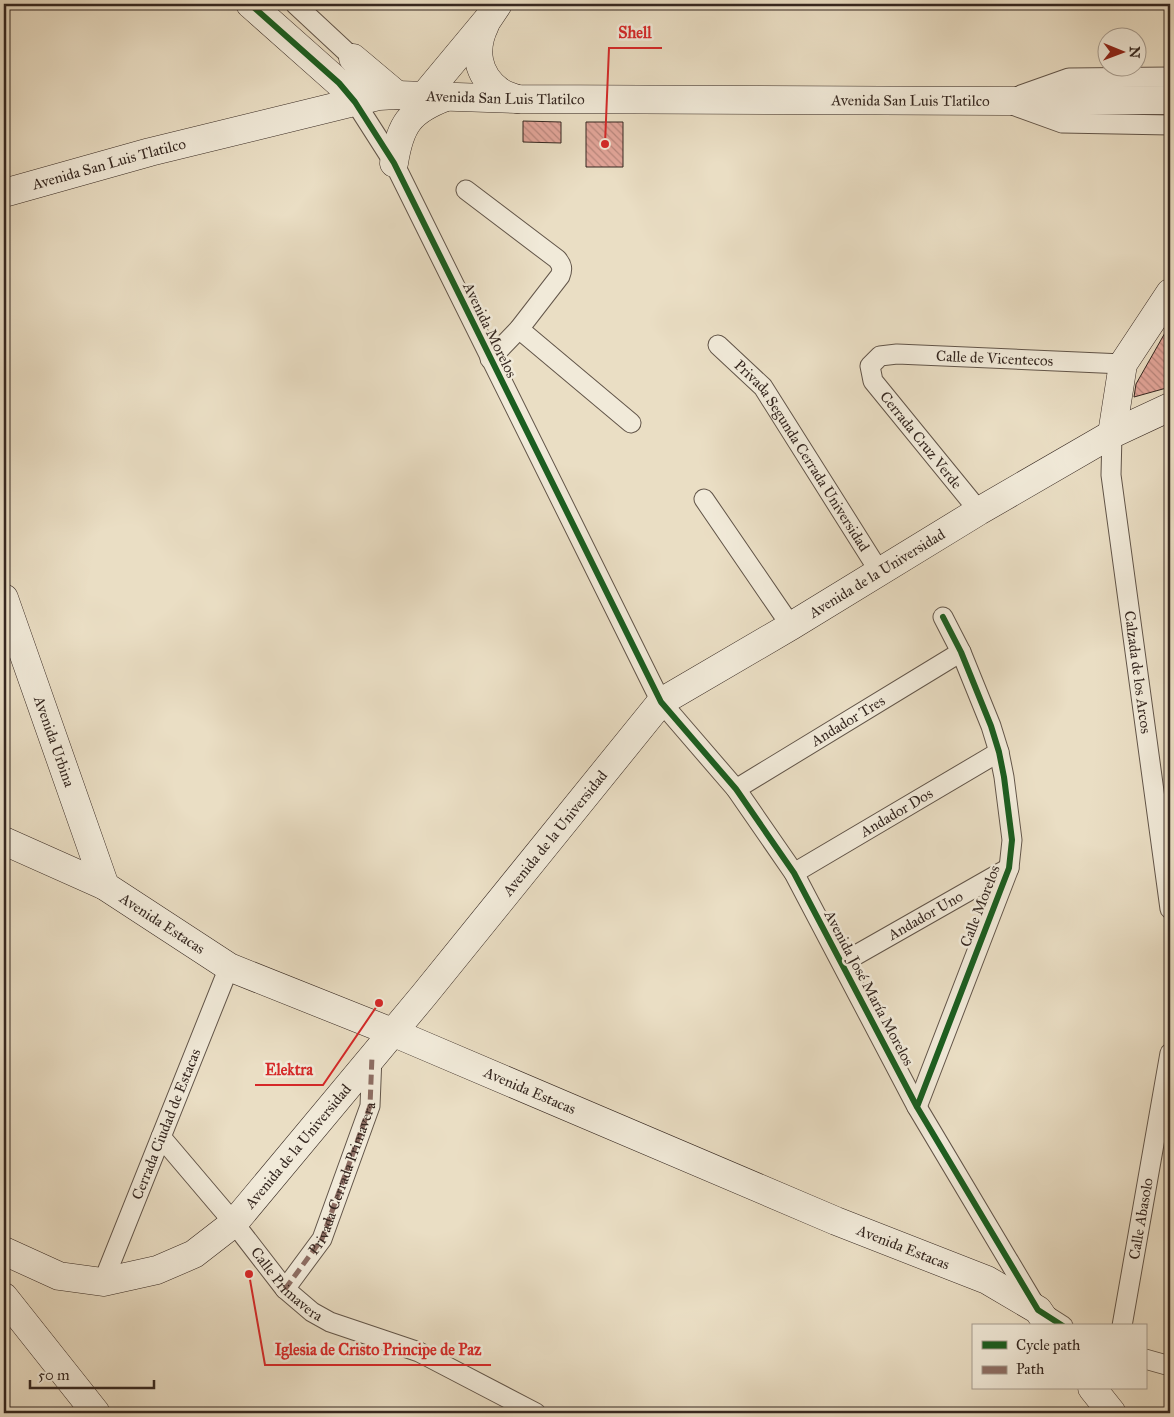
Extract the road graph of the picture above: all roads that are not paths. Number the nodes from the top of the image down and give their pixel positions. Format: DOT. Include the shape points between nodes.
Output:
graph roads {
  1 [pos="250,4"];
  2 [pos="295,4"];
  3 [pos="493,11"];
  4 [pos="353,58"];
  5 [pos="1170,77"];
  6 [pos="397,94"];
  7 [pos="436,96"];
  8 [pos="519,100"];
  9 [pos="1170,100"];
  10 [pos="355,102"];
  11 [pos="1003,102"];
  12 [pos="1170,125"];
  13 [pos="394,163"];
  14 [pos="466,190"];
  15 [pos="4,193"];
  16 [pos="1170,292"];
  17 [pos="518,329"];
  18 [pos="718,345"];
  19 [pos="490,359"];
  20 [pos="1123,364"];
  21 [pos="870,366"];
  22 [pos="1170,407"];
  23 [pos="631,423"];
  24 [pos="1112,434"];
  25 [pos="704,499"];
  26 [pos="978,511"];
  27 [pos="879,571"];
  28 [pos="4,598"];
  29 [pos="943,617"];
  30 [pos="791,626"];
  31 [pos="961,652"];
  32 [pos="661,702"];
  33 [pos="999,752"];
  34 [pos="736,789"];
  35 [pos="4,841"];
  36 [pos="1008,868"];
  37 [pos="794,873"];
  38 [pos="105,886"];
  39 [pos="1170,909"];
  40 [pos="842,963"];
  41 [pos="229,967"];
  42 [pos="392,1032"];
  43 [pos="1170,1053"];
  44 [pos="372,1056"];
  45 [pos="917,1106"];
  46 [pos="161,1137"];
  47 [pos="234,1223"];
  48 [pos="4,1251"];
  49 [pos="103,1282"];
  50 [pos="285,1289"];
  51 [pos="4,1297"];
  52 [pos="1043,1318"];
  53 [pos="1058,1324"];
  54 [pos="1122,1324"];
  55 [pos="1146,1359"];
  56 [pos="1170,1366"];
  57 [pos="96,1413"];
  58 [pos="536,1413"];
  1 -- 10 [label="main road, Avenida Morelos"];
  2 -- 4 [label="street"];
  3 -- 7 [label="main road"];
  3 -- 8 [label="main road" via="479,37 478,58 485,77 500,92"];
  4 -- 6 [label="main road"];
  4 -- 10 [label="street"];
  5 -- 11 [label="street" via="1069,78"];
  6 -- 7 [label="main road, Avenida San Luis Tlatilco"];
  6 -- 10 [label="main road, Avenida San Luis Tlatilco"];
  7 -- 8 [label="main road, Avenida San Luis Tlatilco"];
  7 -- 13 [label="main road" via="409,120 398,140"];
  8 -- 11 [label="main road, Avenida San Luis Tlatilco"];
  9 -- 11 [label="main road, Avenida San Luis Tlatilco"];
  10 -- 13 [label="street, Avenida Morelos"];
  10 -- 15 [label="main road, Avenida San Luis Tlatilco" via="150,152"];
  11 -- 12 [label="street" via="1062,123"];
  13 -- 19 [label="street, Avenida Morelos"];
  14 -- 17 [label="street" via="561,264 560,276"];
  16 -- 20 [label="main road"];
  17 -- 19 [label="street"];
  17 -- 23 [label="street"];
  18 -- 27 [label="street, Privada Segunda Cerrada Universidad" via="763,387"];
  19 -- 32 [label="street, Avenida Morelos"];
  20 -- 21 [label="street, Calle de Vicentecos" via="897,354 880,356"];
  20 -- 24 [label="main road"];
  21 -- 26 [label="street, Cerrada Cruz Verde" via="873,381"];
  22 -- 24 [label="main road, Avenida de la Universidad"];
  24 -- 26 [label="main road, Avenida de la Universidad"];
  24 -- 39 [label="street, Calzada de los Arcos" via="1111,475"];
  25 -- 30 [label="street"];
  26 -- 27 [label="main road, Avenida de la Universidad"];
  27 -- 30 [label="main road, Avenida de la Universidad"];
  28 -- 38 [label="main road, Avenida Urbina"];
  29 -- 31 [label="street, Calle Morelos"];
  30 -- 32 [label="main road, Avenida de la Universidad"];
  31 -- 33 [label="street, Calle Morelos"];
  31 -- 34 [label="street, Andador Tres"];
  32 -- 34 [label="street, Avenida José María Morelos"];
  32 -- 42 [label="main road, Avenida de la Universidad"];
  33 -- 36 [label="street, Calle Morelos" via="1012,840"];
  33 -- 37 [label="street, Andador Dos"];
  34 -- 37 [label="street, Avenida José María Morelos"];
  35 -- 38 [label="main road, Avenida Estacas"];
  36 -- 40 [label="street, Andador Uno"];
  36 -- 45 [label="street, Calle Morelos"];
  37 -- 40 [label="street, Avenida José María Morelos"];
  38 -- 41 [label="main road, Avenida Estacas"];
  40 -- 45 [label="street, Avenida José María Morelos"];
  41 -- 42 [label="main road, Avenida Estacas"];
  41 -- 46 [label="street, Cerrada Ciudad de Estacas"];
  42 -- 44 [label="main road, Avenida de la Universidad"];
  42 -- 52 [label="main road, Avenida Estacas" via="836,1221 987,1280"];
  43 -- 54 [label="street, Calle Abasolo"];
  44 -- 47 [label="main road, Avenida de la Universidad"];
  44 -- 50 [label="street, Privada Cerrada Primavera" via="370,1106 322,1239"];
  45 -- 52 [label="street, Avenida José María Morelos"];
  46 -- 47 [label="street, Calle Primavera"];
  46 -- 49 [label="street, Cerrada Ciudad de Estacas"];
  47 -- 49 [label="main road, Avenida de la Universidad" via="194,1254 157,1270"];
  47 -- 50 [label="street, Calle Primavera"];
  48 -- 49 [label="main road, Avenida de la Universidad" via="59,1276"];
  50 -- 58 [label="street, Calle Primavera" via="312,1312 330,1322 419,1352"];
  51 -- 57 [label="main road"];
  52 -- 53 [label="street, Avenida Estacas"];
  55 -- 56 [label="street"];
}
